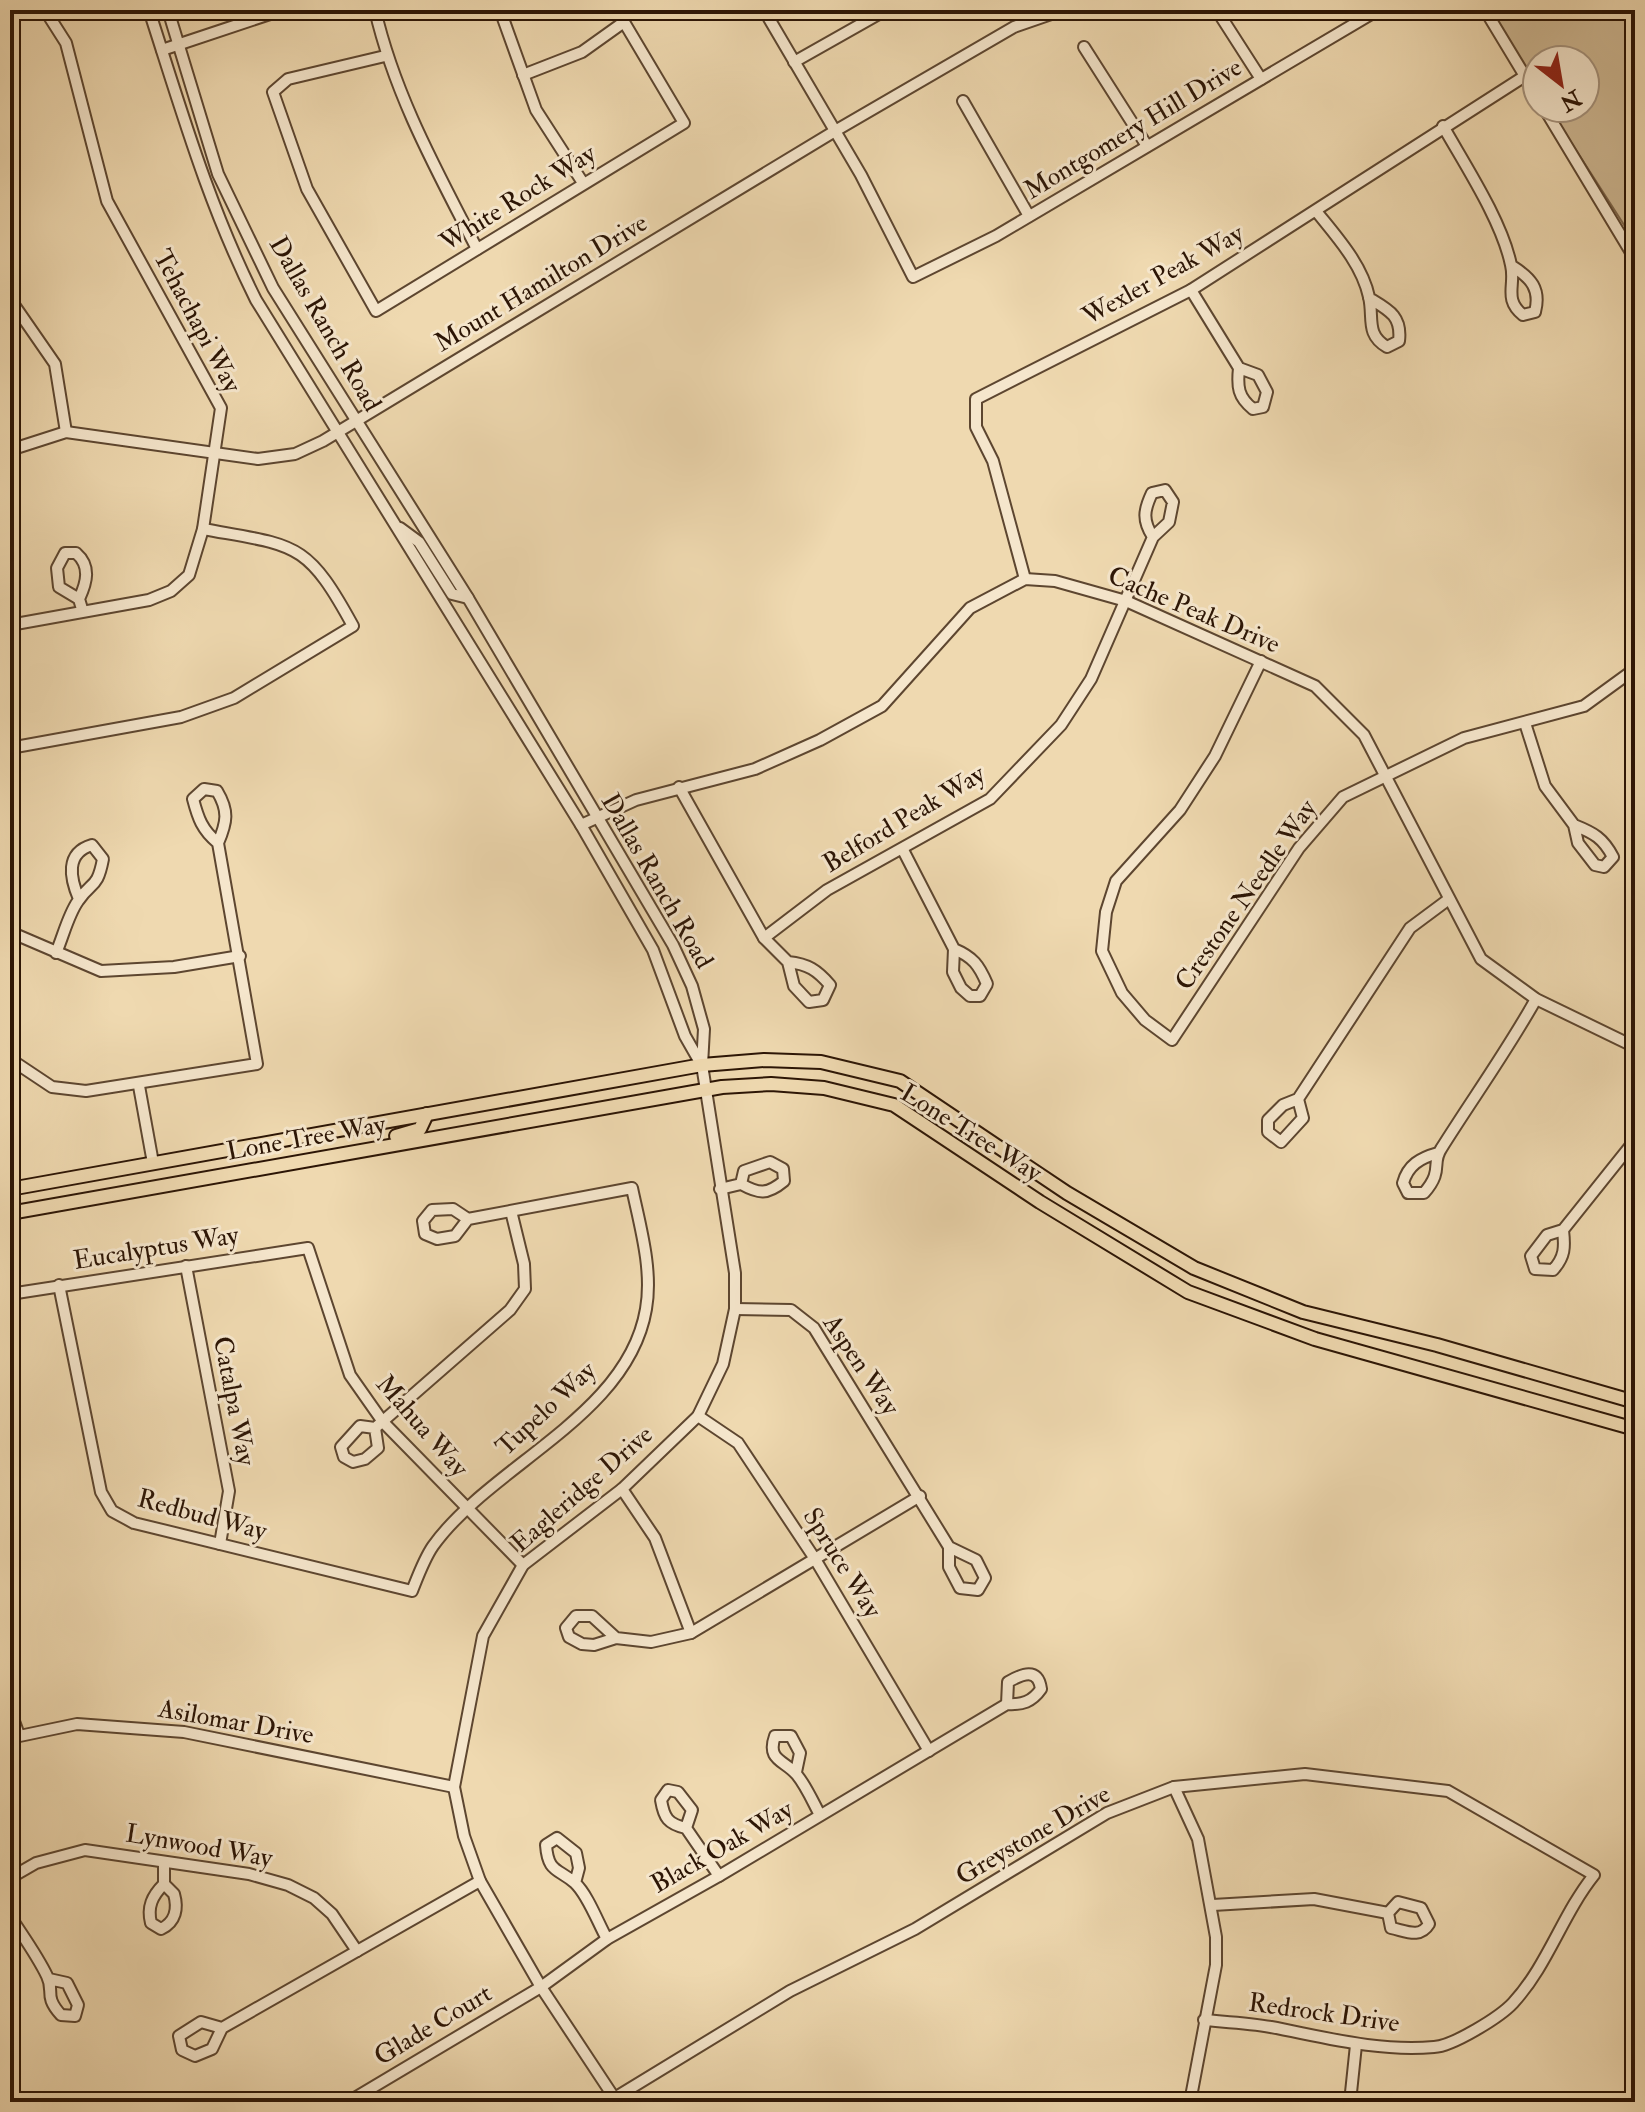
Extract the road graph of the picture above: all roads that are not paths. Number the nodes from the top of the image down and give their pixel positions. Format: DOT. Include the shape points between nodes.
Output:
graph roads {
  1 [pos="45,10"];
  2 [pos="149,10"];
  3 [pos="168,10"];
  4 [pos="282,10"];
  5 [pos="375,10"];
  6 [pos="500,10"];
  7 [pos="764,10"];
  8 [pos="886,10"];
  9 [pos="1063,10"];
  10 [pos="1485,10"];
  11 [pos="1218,12"];
  12 [pos="1372,12"];
  13 [pos="178,45"];
  14 [pos="1084,47"];
  15 [pos="162,50"];
  16 [pos="385,56"];
  17 [pos="794,62"];
  18 [pos="1521,69"];
  19 [pos="523,75"];
  20 [pos="1521,78"];
  21 [pos="1261,79"];
  22 [pos="963,101"];
  23 [pos="1554,124"];
  24 [pos="1443,126"];
  25 [pos="835,131"];
  26 [pos="1147,146"];
  27 [pos="583,183"];
  28 [pos="1316,211"];
  29 [pos="1029,216"];
  30 [pos="477,249"];
  31 [pos="1635,259"];
  32 [pos="1512,266"];
  33 [pos="1191,290"];
  34 [pos="1369,298"];
  35 [pos="10,299"];
  36 [pos="1239,368"];
  37 [pos="355,422"];
  38 [pos="340,431"];
  39 [pos="66,432"];
  40 [pos="10,450"];
  41 [pos="214,451"];
  42 [pos="395,524"];
  43 [pos="203,529"];
  44 [pos="1153,537"];
  45 [pos="1025,579"];
  46 [pos="468,598"];
  47 [pos="1126,601"];
  48 [pos="10,625"];
  49 [pos="1261,661"];
  50 [pos="1631,678"];
  51 [pos="1525,723"];
  52 [pos="10,748"];
  53 [pos="1387,774"];
  54 [pos="679,787"];
  55 [pos="596,817"];
  56 [pos="581,825"];
  57 [pos="1574,825"];
  58 [pos="218,843"];
  59 [pos="903,850"];
  60 [pos="79,899"];
  61 [pos="1449,899"];
  62 [pos="10,932"];
  63 [pos="764,938"];
  64 [pos="954,949"];
  65 [pos="56,953"];
  66 [pos="240,956"];
  67 [pos="788,962"];
  68 [pos="1536,999"];
  69 [pos="1635,1047"];
  70 [pos="10,1059"];
  71 [pos="702,1065"];
  72 [pos="139,1086"];
  73 [pos="706,1090"];
  74 [pos="1298,1099"];
  75 [pos="427,1114"];
  76 [pos="1635,1140"];
  77 [pos="1438,1153"];
  78 [pos="333,1156"];
  79 [pos="153,1163"];
  80 [pos="741,1184"];
  81 [pos="10,1189"];
  82 [pos="720,1189"];
  83 [pos="511,1211"];
  84 [pos="10,1213"];
  85 [pos="468,1219"];
  86 [pos="1563,1230"];
  87 [pos="308,1248"];
  88 [pos="186,1266"];
  89 [pos="59,1285"];
  90 [pos="10,1294"];
  91 [pos="735,1309"];
  92 [pos="1635,1402"];
  93 [pos="698,1416"];
  94 [pos="379,1425"];
  95 [pos="1635,1429"];
  96 [pos="622,1489"];
  97 [pos="920,1496"];
  98 [pos="467,1511"];
  99 [pos="220,1544"];
  100 [pos="949,1547"];
  101 [pos="815,1559"];
  102 [pos="523,1565"];
  103 [pos="691,1633"];
  104 [pos="616,1638"];
  105 [pos="1007,1704"];
  106 [pos="10,1710"];
  107 [pos="15,1737"];
  108 [pos="929,1751"];
  109 [pos="796,1772"];
  110 [pos="454,1787"];
  111 [pos="1174,1787"];
  112 [pos="820,1815"];
  113 [pos="686,1828"];
  114 [pos="164,1863"];
  115 [pos="1594,1875"];
  116 [pos="719,1876"];
  117 [pos="10,1878"];
  118 [pos="480,1881"];
  119 [pos="575,1883"];
  120 [pos="164,1884"];
  121 [pos="1213,1905"];
  122 [pos="1388,1913"];
  123 [pos="10,1916"];
  124 [pos="607,1939"];
  125 [pos="357,1951"];
  126 [pos="49,1979"];
  127 [pos="541,1987"];
  128 [pos="1204,2020"];
  129 [pos="222,2028"];
  130 [pos="1356,2045"];
  131 [pos="613,2101"];
  132 [pos="348,2102"];
  133 [pos="1190,2102"];
  134 [pos="1350,2102"];
  1 -- 41 [label="street, Tehachapi Way" via="66,43 107,201 221,408"];
  2 -- 15 [label="street, Dallas Ranch Road"];
  3 -- 13 [label="street, Dallas Ranch Road"];
  4 -- 13 [label="street"];
  5 -- 16 [label="street"];
  6 -- 19 [label="street"];
  7 -- 17 [label="street"];
  8 -- 17 [label="street"];
  9 -- 25 [label="street, Mount Hamilton Drive" via="1014,27"];
  10 -- 18 [label="street"];
  11 -- 21 [label="street"];
  12 -- 21 [label="street, Montgomery Hill Drive"];
  13 -- 15 [label="street"];
  13 -- 37 [label="street, Dallas Ranch Road" via="218,174 273,288"];
  14 -- 26 [label="street"];
  15 -- 38 [label="street, Dallas Ranch Road" via="190,146 226,240 256,300"];
  16 -- 30 [label="street" via="420,139"];
  16 -- 30 [label="street, White Rock Way" via="288,79 273,92 307,189 376,311"];
  17 -- 25 [label="street"];
  19 -- 27 [label="street" via="536,110"];
  19 -- 27 [label="street, White Rock Way" via="582,52 624,22 684,123"];
  20 -- 24 [label="street, Wexler Peak Way"];
  21 -- 26 [label="street, Montgomery Hill Drive"];
  22 -- 29 [label="street"];
  23 -- 31 [label="street"];
  24 -- 28 [label="street, Wexler Peak Way"];
  24 -- 32 [label="street" via="1484,198"];
  25 -- 29 [label="street, Montgomery Hill Drive" via="913,277"];
  25 -- 37 [label="street, Mount Hamilton Drive"];
  26 -- 29 [label="street, Montgomery Hill Drive"];
  27 -- 30 [label="street, White Rock Way"];
  28 -- 33 [label="street, Wexler Peak Way"];
  28 -- 34 [label="street" via="1351,255"];
  33 -- 36 [label="street"];
  33 -- 45 [label="street, Wexler Peak Way" via="976,399 976,427 993,461"];
  34 -- 34 [label="street" via="1368,322 1377,341 1387,347 1399,341 1401,326 1394,314"];
  35 -- 39 [label="street" via="55,364"];
  37 -- 38 [label="street, Mount Hamilton Drive"];
  37 -- 46 [label="street, Dallas Ranch Road"];
  38 -- 41 [label="street, Mount Hamilton Drive" via="295,454 258,459"];
  38 -- 42 [label="street, Dallas Ranch Road"];
  39 -- 40 [label="street, Mount Hamilton Drive"];
  39 -- 41 [label="street, Mount Hamilton Drive"];
  41 -- 43 [label="street, Tehachapi Way"];
  42 -- 46 [label="street" via="419,542 452,594"];
  42 -- 56 [label="street, Dallas Ranch Road"];
  43 -- 48 [label="street, Tehachapi Way" via="189,575 171,591 149,600 80,604"];
  43 -- 52 [label="street" via="302,552 327,578 353,626 234,698 181,717"];
  44 -- 47 [label="street, Belford Peak Way"];
  45 -- 47 [label="street, Cache Peak Drive" via="1055,581"];
  45 -- 54 [label="street" via="970,608 882,706 755,769"];
  46 -- 55 [label="street, Dallas Ranch Road"];
  47 -- 49 [label="street, Cache Peak Drive"];
  47 -- 59 [label="street, Belford Peak Way" via="1091,679 1061,725 990,799"];
  49 -- 53 [label="street, Cache Peak Drive" via="1315,686 1364,735"];
  49 -- 53 [label="street, Crestone Needle Way" via="1215,756 1180,810 1116,881 1102,951 1122,993 1145,1020 1172,1040 1299,848 1343,797"];
  50 -- 51 [label="street, Crestone Needle Way" via="1584,706"];
  51 -- 53 [label="street, Crestone Needle Way" via="1464,738"];
  51 -- 57 [label="street" via="1545,786"];
  53 -- 61 [label="street, Cache Peak Drive"];
  54 -- 55 [label="street"];
  54 -- 63 [label="street"];
  55 -- 56 [label="street"];
  55 -- 71 [label="street, Dallas Ranch Road" via="692,986 704,1029"];
  56 -- 71 [label="street, Dallas Ranch Road" via="653,950 685,1036"];
  58 -- 58 [label="street" via="228,820 224,804 217,791 204,789 193,799 205,833"];
  58 -- 66 [label="street"];
  59 -- 63 [label="street, Belford Peak Way" via="827,890"];
  59 -- 64 [label="street"];
  60 -- 60 [label="street" via="95,886 101,871 103,859 92,845 82,848 71,863"];
  60 -- 65 [label="street"];
  61 -- 68 [label="street, Cache Peak Drive" via="1481,959"];
  61 -- 74 [label="street" via="1410,928"];
  62 -- 65 [label="street"];
  63 -- 67 [label="street"];
  64 -- 64 [label="street" via="953,972 961,988 980,996 987,984 980,968 971,956"];
  65 -- 66 [label="street" via="101,971"];
  66 -- 72 [label="street" via="257,1064"];
  67 -- 67 [label="street" via="794,986 809,1002 823,1000 830,985 818,971"];
  68 -- 69 [label="street, Cache Peak Drive"];
  68 -- 77 [label="street"];
  70 -- 72 [label="street" via="52,1087 86,1091"];
  71 -- 73 [label="street, Eagleridge Drive"];
  71 -- 75 [label="main road, Lone Tree Way"];
  71 -- 92 [label="main road, Lone Tree Way" via="821,1062 900,1081 1067,1193 1194,1268 1303,1312"];
  72 -- 79 [label="street"];
  73 -- 78 [label="main road, Lone Tree Way"];
  73 -- 82 [label="street, Eagleridge Drive"];
  73 -- 95 [label="main road, Lone Tree Way" via="771,1084 824,1088 894,1105 1188,1292 1315,1339"];
  75 -- 78 [label="main road" via="425,1124 413,1133 346,1146"];
  75 -- 79 [label="main road, Lone Tree Way"];
  76 -- 86 [label="street"];
  78 -- 84 [label="main road, Lone Tree Way"];
  79 -- 81 [label="main road, Lone Tree Way"];
  80 -- 82 [label="street"];
  82 -- 91 [label="street, Eagleridge Drive" via="735,1273"];
  83 -- 85 [label="street"];
  83 -- 94 [label="street" via="525,1289 510,1310"];
  83 -- 98 [label="street, Tupelo Way" via="632,1188 645,1248 647,1308 633,1350 604,1393"];
  87 -- 88 [label="street, Eucalyptus Way"];
  87 -- 94 [label="street, Mahua Way" via="350,1375"];
  88 -- 89 [label="street, Eucalyptus Way"];
  88 -- 99 [label="street, Catalpa Way" via="229,1491"];
  89 -- 90 [label="street, Eucalyptus Way"];
  89 -- 99 [label="street, Redbud Way" via="101,1492 112,1511 134,1523"];
  91 -- 93 [label="street, Eagleridge Drive" via="723,1364"];
  91 -- 97 [label="street, Aspen Way" via="791,1310 814,1328"];
  93 -- 96 [label="street, Eagleridge Drive"];
  93 -- 101 [label="street, Spruce Way" via="738,1443"];
  94 -- 98 [label="street, Mahua Way"];
  96 -- 102 [label="street, Eagleridge Drive"];
  96 -- 103 [label="street" via="655,1538"];
  97 -- 100 [label="street, Aspen Way"];
  97 -- 101 [label="street"];
  98 -- 99 [label="street, Redbud Way" via="432,1547 412,1591"];
  98 -- 102 [label="street, Mahua Way"];
  101 -- 103 [label="street"];
  101 -- 108 [label="street, Spruce Way"];
  102 -- 110 [label="street, Eagleridge Drive" via="483,1636"];
  103 -- 104 [label="street" via="651,1642"];
  104 -- 104 [label="street" via="592,1616 576,1616 566,1628 569,1637 582,1644"];
  105 -- 108 [label="street, Black Oak Way"];
  106 -- 107 [label="street"];
  107 -- 110 [label="street, Asilomar Drive" via="77,1724 184,1732"];
  108 -- 112 [label="street, Black Oak Way"];
  109 -- 112 [label="street"];
  110 -- 118 [label="street, Eagleridge Drive"];
  111 -- 115 [label="street, Greystone Drive" via="1305,1774 1448,1791"];
  111 -- 121 [label="street" via="1198,1839"];
  111 -- 131 [label="street, Greystone Drive" via="1107,1813 915,1929 790,1991"];
  112 -- 116 [label="street, Black Oak Way"];
  113 -- 116 [label="street"];
  114 -- 117 [label="street, Lynwood Way" via="85,1850 36,1863"];
  114 -- 120 [label="street"];
  114 -- 125 [label="street, Lynwood Way" via="249,1874 288,1885 332,1914"];
  115 -- 130 [label="street, Redrock Drive" via="1545,1962 1511,2005 1437,2048"];
  116 -- 124 [label="street, Black Oak Way"];
  118 -- 125 [label="street"];
  118 -- 127 [label="street, Eagleridge Drive"];
  119 -- 124 [label="street"];
  121 -- 122 [label="street" via="1314,1899"];
  121 -- 128 [label="street" via="1216,1965"];
  123 -- 126 [label="street"];
  124 -- 127 [label="street, Black Oak Way"];
  125 -- 129 [label="street"];
  127 -- 131 [label="street, Eagleridge Drive"];
  127 -- 132 [label="street, Glade Court"];
  128 -- 130 [label="street, Redrock Drive" via="1267,2026"];
  128 -- 133 [label="street"];
  130 -- 134 [label="street"];
}
